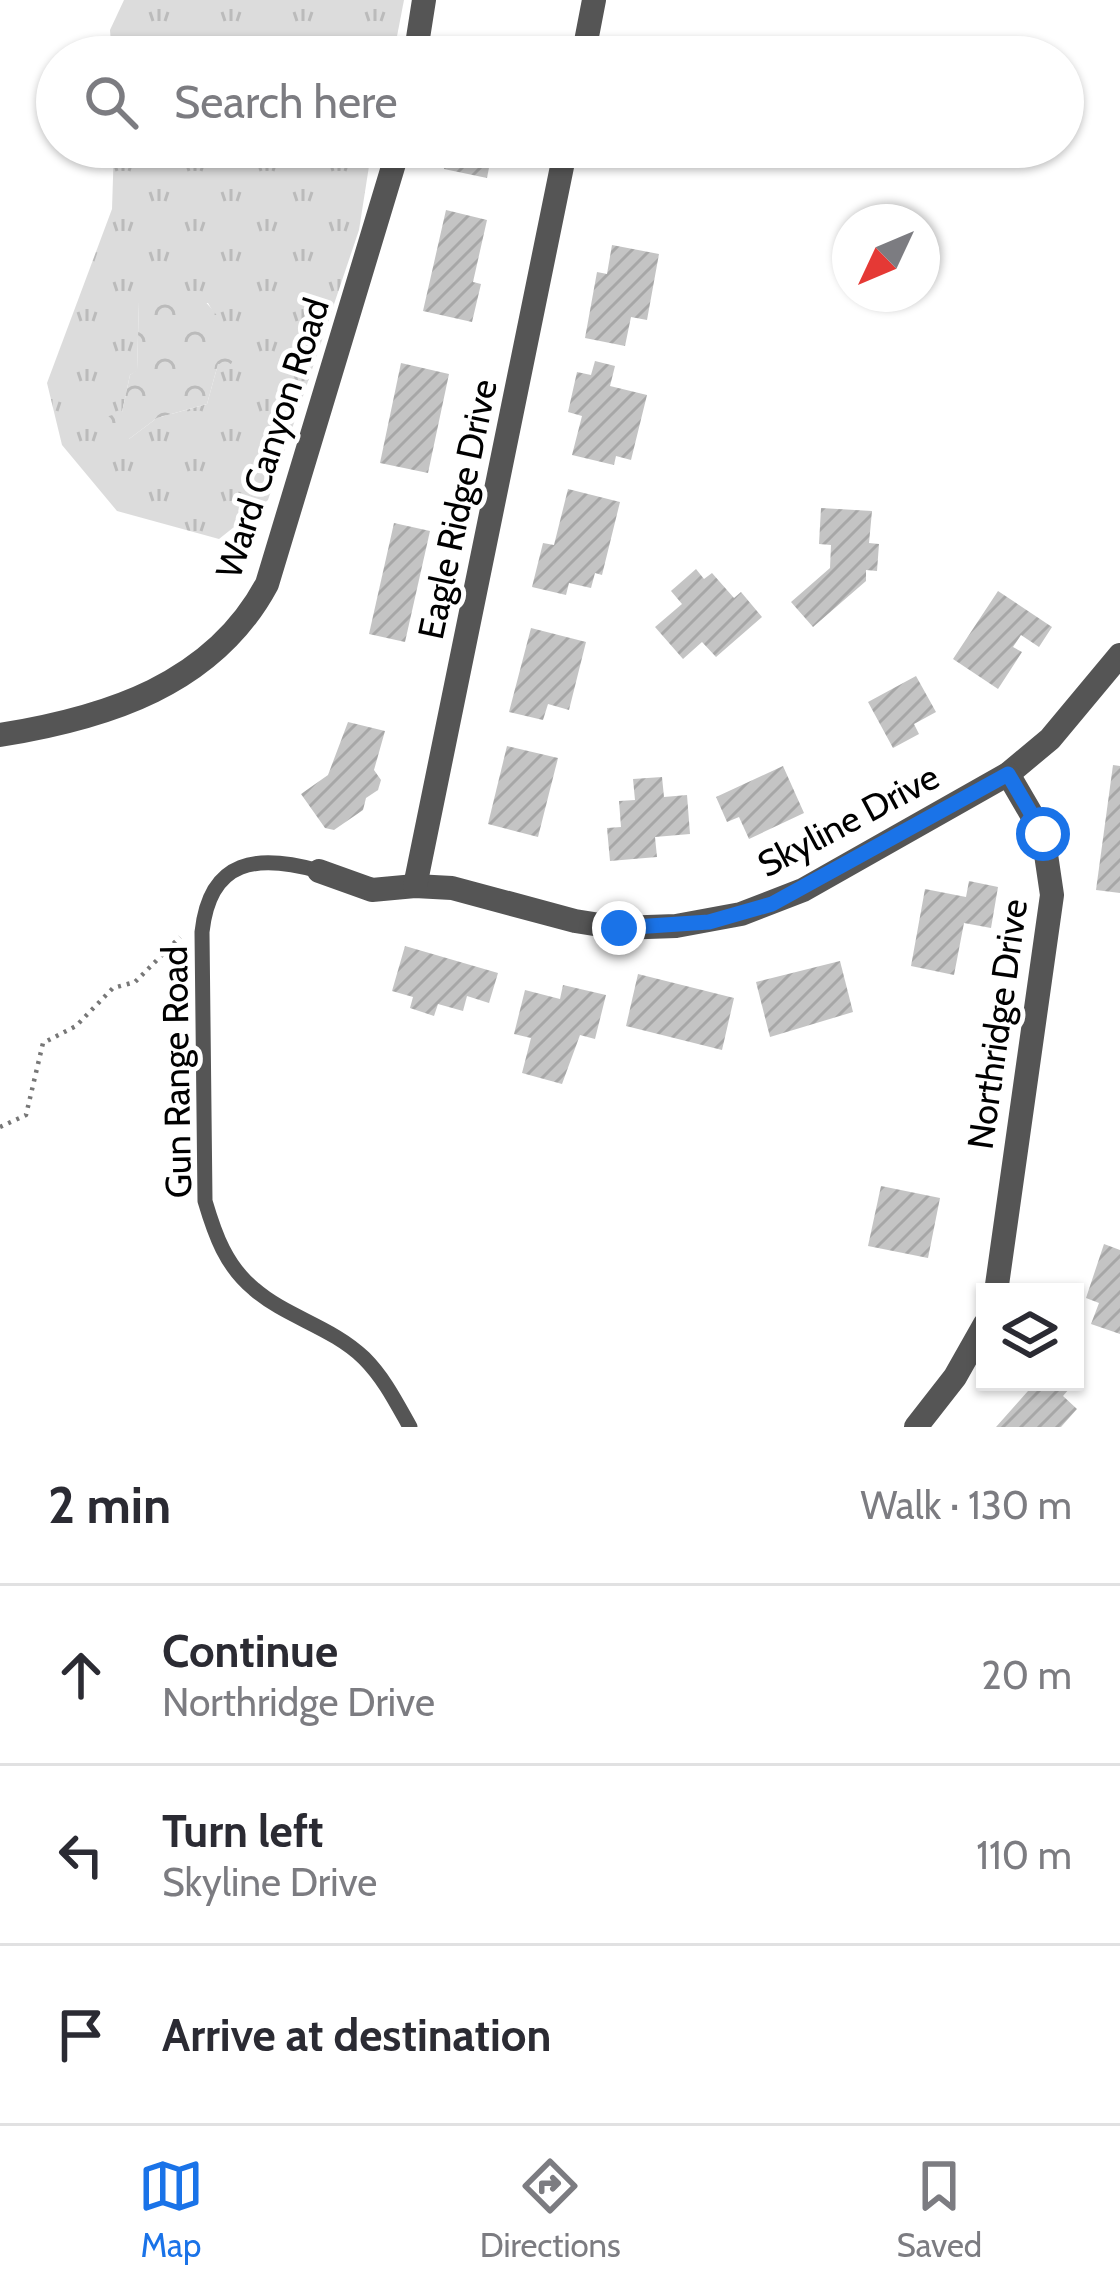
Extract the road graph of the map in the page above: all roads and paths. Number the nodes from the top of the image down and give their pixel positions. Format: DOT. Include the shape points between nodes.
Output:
graph roads {
  1 [pos="424,0"];
  2 [pos="594,0"];
  3 [pos="418,36"];
  4 [pos="587,36"];
  5 [pos="394,168"];
  6 [pos="562,168"];
  7 [pos="1120,655"];
  8 [pos="0,735"];
  9 [pos="1008,774"];
  10 [pos="319,872"];
  11 [pos="415,886"];
  12 [pos="202,932"];
  13 [pos="0,1126"];
  14 [pos="997,1283"];
  15 [pos="976,1341"];
  16 [pos="410,1427"];
  17 [pos="916,1427"];
  1 -- 3 [label="street"];
  2 -- 4 [label="street"];
  5 -- 8 [label="street, Ward Canyon Road" via="267,584 251,614 182,679 73,721"];
  6 -- 11 [label="street, Eagle Ridge Drive"];
  7 -- 9 [label="street, Skyline Drive" via="1050,739"];
  9 -- 11 [label="street, Skyline Drive" via="803,890 709,922 619,928"];
  9 -- 14 [label="street, Northridge Drive" via="1043,834 1052,895"];
  10 -- 11 [label="street, Skyline Drive" via="372,890"];
  10 -- 12 [label="lane, Gun Range Road" via="253,862 227,874 209,893"];
  12 -- 13 [label="path" via="184,934 135,982 113,988 76,1026 46,1040 26,1115"];
  12 -- 16 [label="lane, Gun Range Road" via="205,1202 217,1240 256,1292 361,1355"];
  15 -- 17 [label="street"];
}
